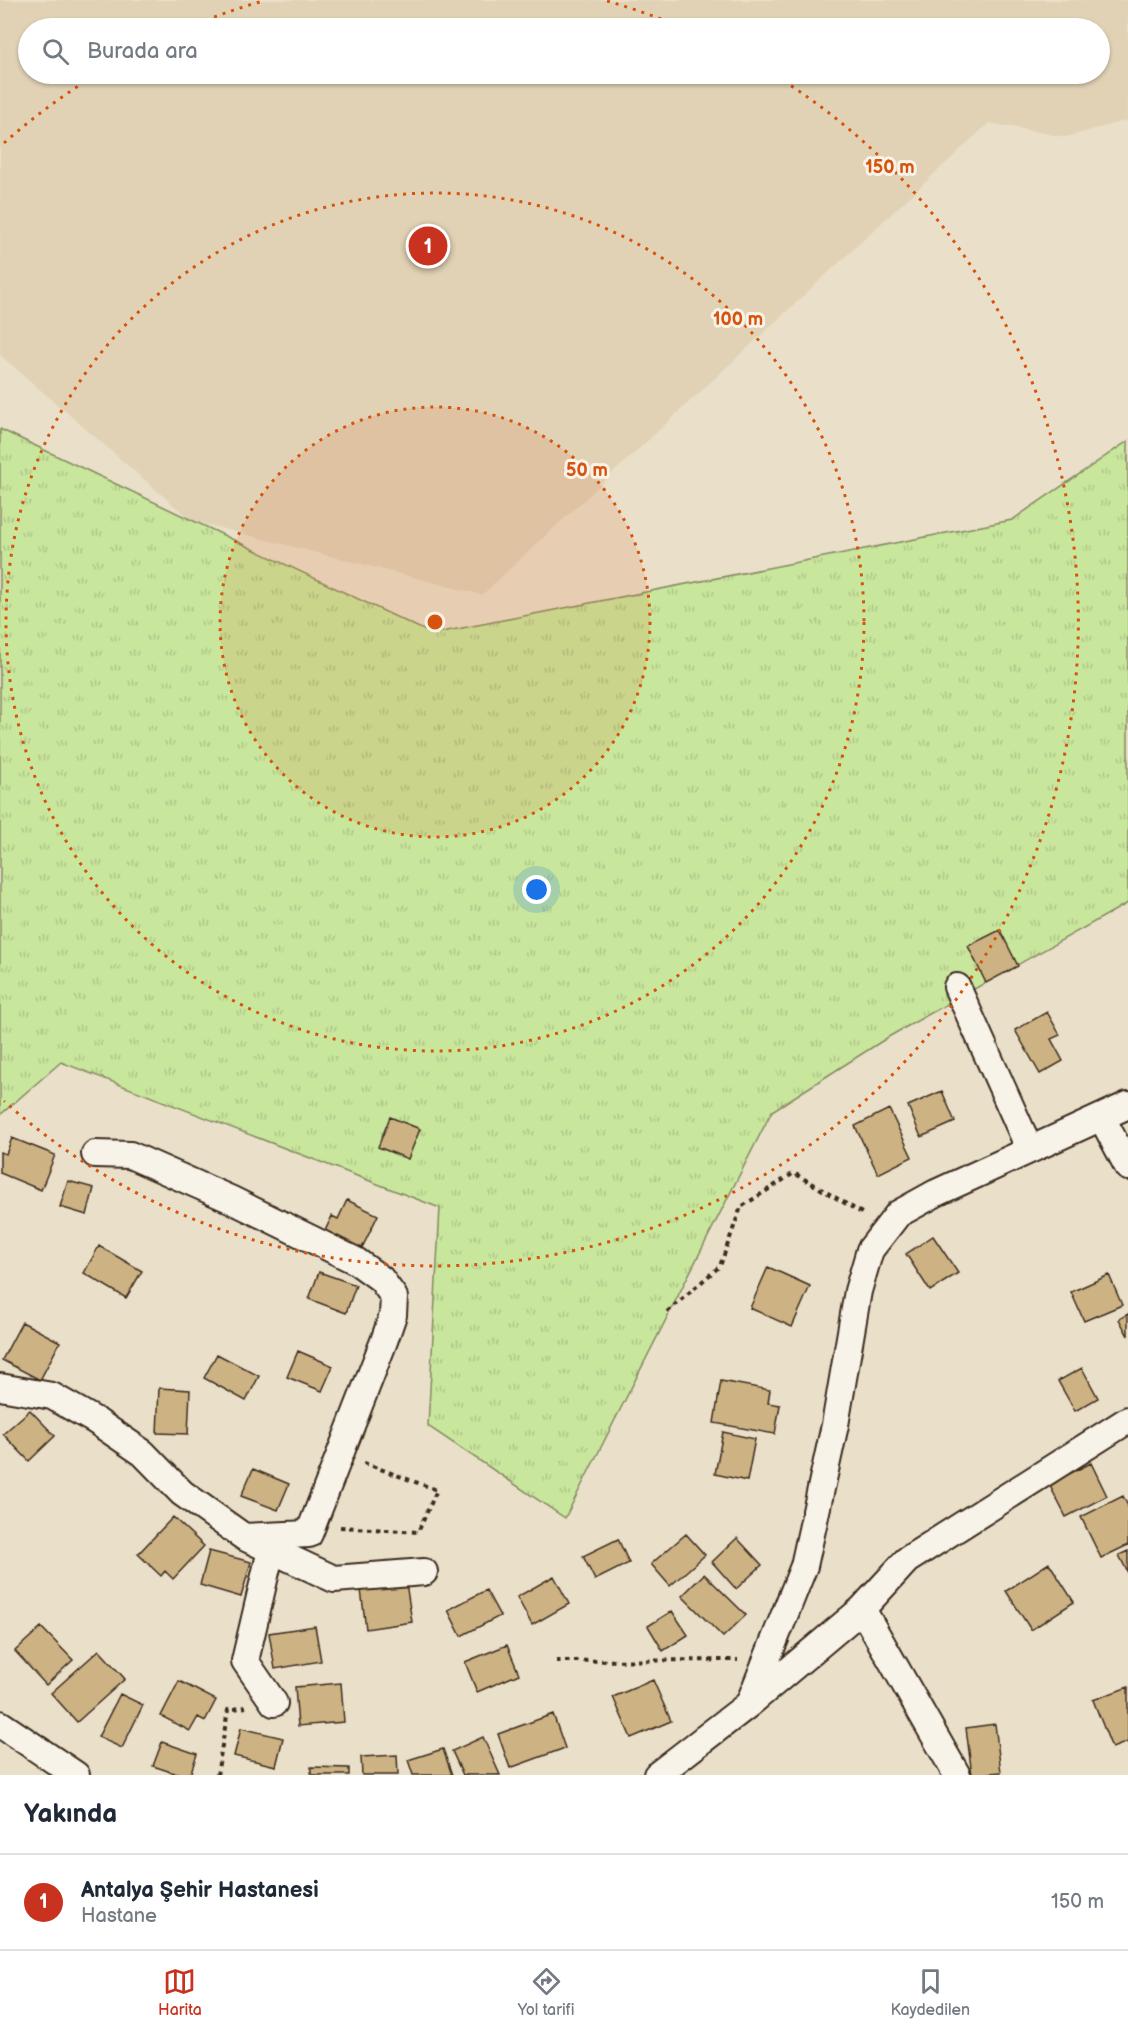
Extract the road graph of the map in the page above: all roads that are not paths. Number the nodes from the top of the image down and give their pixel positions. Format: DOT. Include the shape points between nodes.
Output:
graph roads {
  1 [pos="957,987"];
  2 [pos="1128,1105"];
  3 [pos="1102,1118"];
  4 [pos="1030,1150"];
  5 [pos="95,1154"];
  6 [pos="1128,1167"];
  7 [pos="0,1387"];
  8 [pos="1128,1420"];
  9 [pos="244,1538"];
  10 [pos="270,1550"];
  11 [pos="424,1572"];
  12 [pos="862,1609"];
  13 [pos="274,1702"];
  14 [pos="749,1704"];
  15 [pos="0,1724"];
  16 [pos="76,1775"];
  17 [pos="657,1775"];
  18 [pos="957,1775"];
  1 -- 4 [label="street"];
  2 -- 3 [label="street"];
  3 -- 4 [label="street"];
  3 -- 6 [label="street"];
  4 -- 14 [label="street" via="936,1192 898,1214 870,1250 858,1291 835,1425 804,1566"];
  5 -- 9 [label="street" via="130,1155 232,1200 356,1261 381,1279 394,1297 393,1315 309,1534"];
  7 -- 9 [label="street" via="52,1396 96,1421 143,1453 182,1493"];
  8 -- 12 [label="street" via="907,1560"];
  9 -- 10 [label="street"];
  10 -- 11 [label="street" via="334,1579"];
  10 -- 13 [label="street" via="244,1661"];
  12 -- 14 [label="street"];
  12 -- 18 [label="street"];
  14 -- 17 [label="street"];
  15 -- 16 [label="street"];
}
